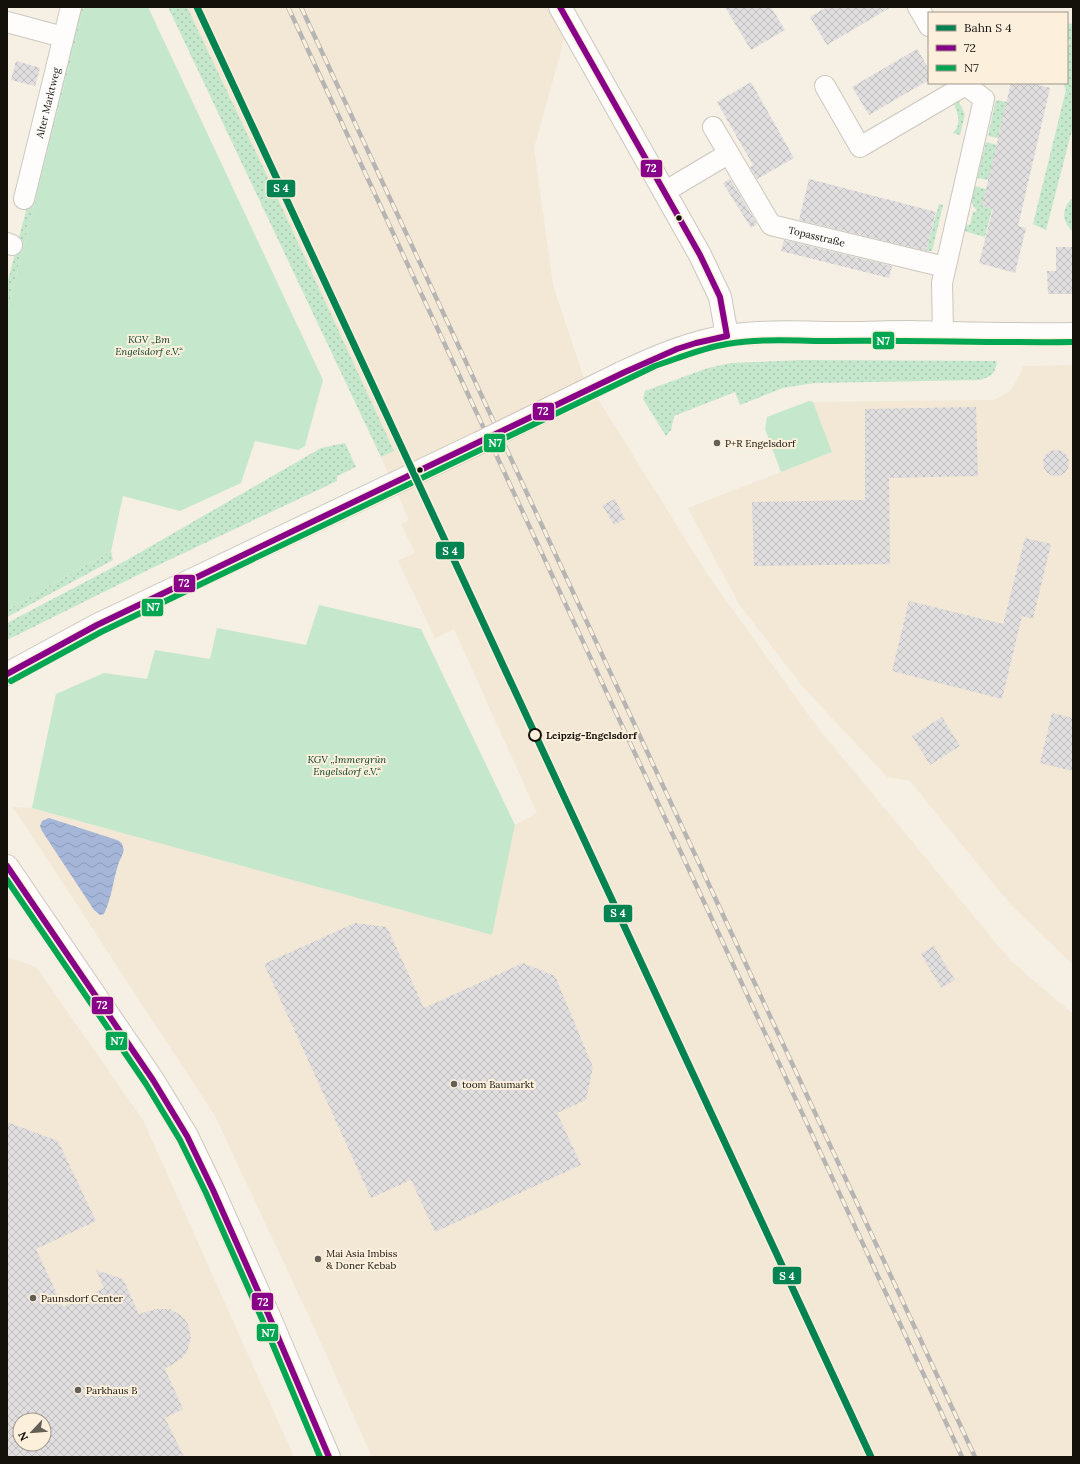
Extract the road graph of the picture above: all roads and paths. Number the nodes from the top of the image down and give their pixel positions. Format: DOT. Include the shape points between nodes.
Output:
graph roads {
  1 [pos="71,7"];
  2 [pos="560,7"];
  3 [pos="918,7"];
  4 [pos="7,22"];
  5 [pos="928,24"];
  6 [pos="63,36"];
  7 [pos="966,84"];
  8 [pos="825,86"];
  9 [pos="713,127"];
  10 [pos="728,154"];
  11 [pos="664,192"];
  12 [pos="24,199"];
  13 [pos="945,267"];
  14 [pos="943,333"];
  15 [pos="1073,334"];
  16 [pos="727,336"];
  17 [pos="7,674"];
  18 [pos="7,866"];
  19 [pos="329,1457"];
  1 -- 6 [label="street, Alter Marktweg"];
  2 -- 11 [label="street"];
  3 -- 5 [label="street"];
  4 -- 6 [label="street"];
  6 -- 12 [label="street, Alter Marktweg"];
  7 -- 8 [label="street" via="860,147"];
  7 -- 13 [label="street" via="984,99"];
  9 -- 10 [label="street, Topasstraße"];
  10 -- 11 [label="street"];
  10 -- 13 [label="street, Topasstraße" via="771,225"];
  11 -- 16 [label="street" via="700,255 720,297"];
  13 -- 14 [label="street" via="942,283"];
  14 -- 15 [label="street"];
  14 -- 16 [label="street" via="792,333"];
  16 -- 17 [label="street, bridge" via="677,349 621,373 97,625"];
  18 -- 19 [label="street" via="153,1080 187,1136 269,1316"];
}
